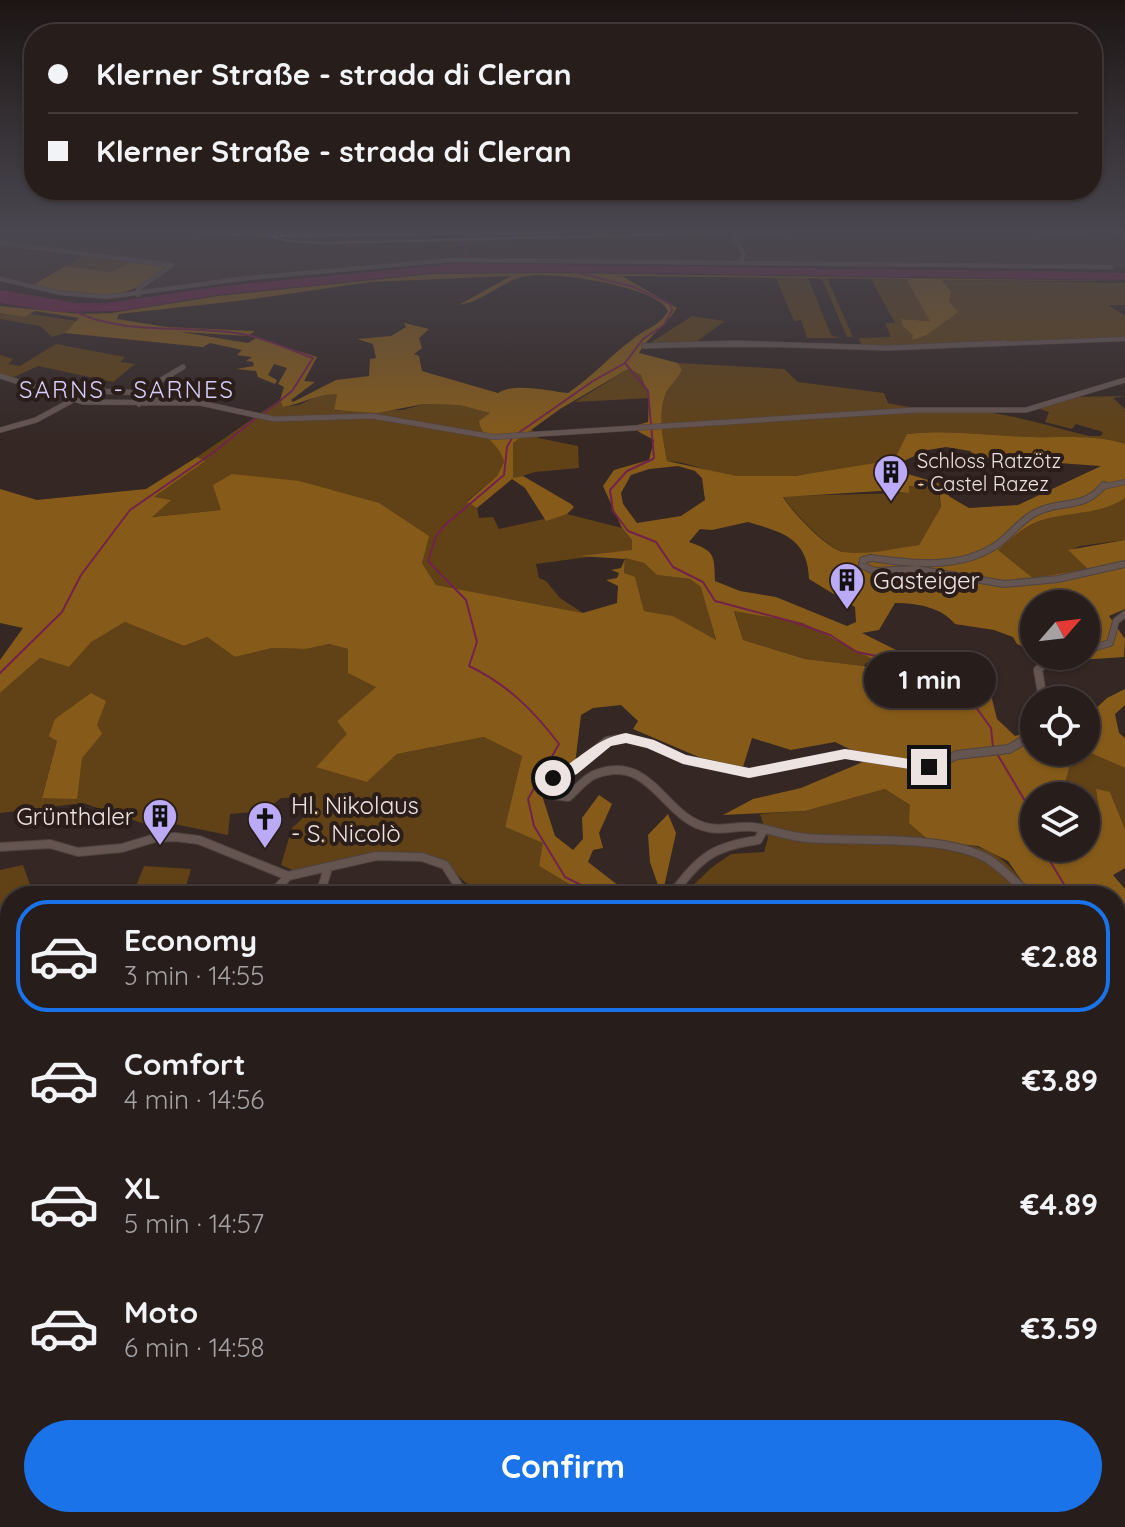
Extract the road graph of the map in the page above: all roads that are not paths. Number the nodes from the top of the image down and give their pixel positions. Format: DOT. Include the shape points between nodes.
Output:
graph roads {
  1 [pos="1125,339"];
  2 [pos="644,346"];
  3 [pos="183,367"];
  4 [pos="0,376"];
  5 [pos="1125,380"];
  6 [pos="91,391"];
  7 [pos="166,392"];
  8 [pos="146,393"];
  9 [pos="71,401"];
  10 [pos="142,404"];
  11 [pos="0,430"];
  12 [pos="1125,482"];
  13 [pos="1125,564"];
  14 [pos="1125,614"];
  15 [pos="1100,646"];
  16 [pos="1020,744"];
  17 [pos="764,829"];
  18 [pos="0,847"];
  19 [pos="328,868"];
  20 [pos="288,876"];
  21 [pos="279,886"];
  22 [pos="325,886"];
  23 [pos="459,886"];
  24 [pos="679,886"];
  25 [pos="1020,886"];
  1 -- 2 [label="street" via="949,347"];
  3 -- 8 [label="street"];
  4 -- 9 [label="street"];
  5 -- 10 [label="street" via="1026,410 915,410 510,437 468,435 372,416 264,418 200,403"];
  6 -- 8 [label="street"];
  7 -- 10 [label="street"];
  8 -- 10 [label="street"];
  9 -- 10 [label="street"];
  9 -- 11 [label="street" via="36,420"];
  12 -- 13 [label="street" via="1104,485 1088,501 1040,510 999,543 963,559 871,558 862,565 872,571 916,569 1016,584"];
  14 -- 15 [label="street" via="1116,621 1110,643"];
  16 -- 17 [label="street" via="957,755 929,767 845,754 749,773 683,759 626,738 599,746 583,763 553,778 549,787 563,798 594,774 624,769 645,778 679,813 701,826"];
  17 -- 24 [label="street" via="758,840 732,843 708,858"];
  17 -- 25 [label="street" via="804,838 878,838 971,851"];
  18 -- 20 [label="street" via="50,844 78,852 175,837 199,840"];
  19 -- 20 [label="street"];
  19 -- 22 [label="street"];
  19 -- 23 [label="street" via="376,856 422,857 445,865"];
  20 -- 21 [label="street"];
}
